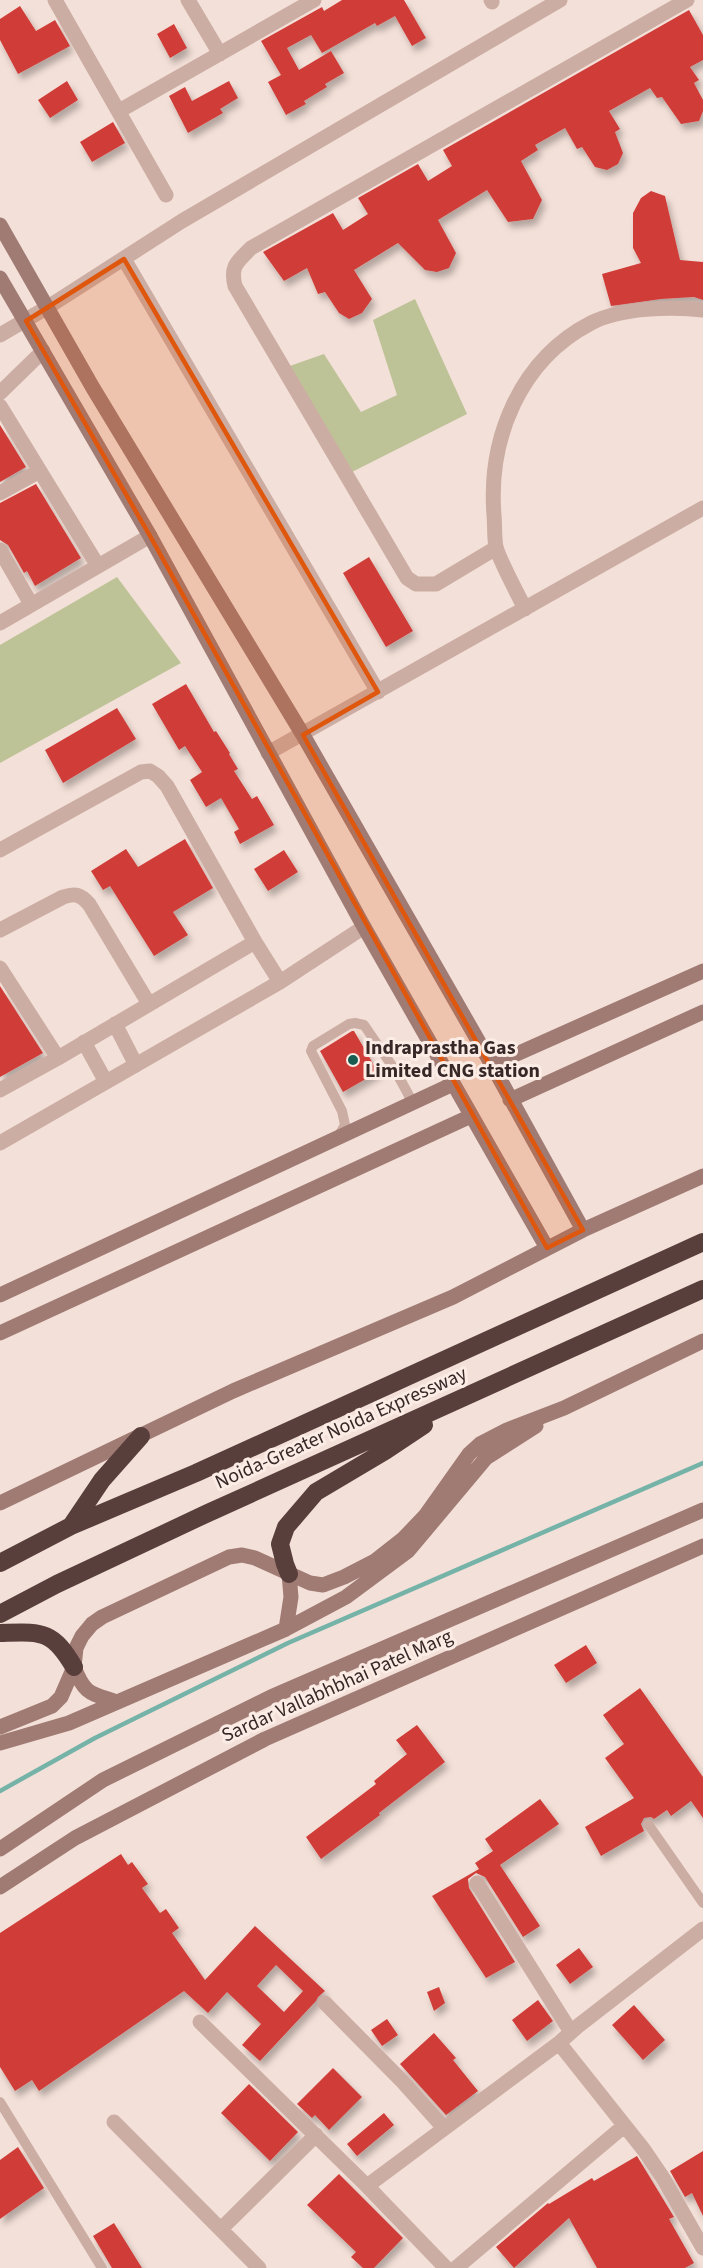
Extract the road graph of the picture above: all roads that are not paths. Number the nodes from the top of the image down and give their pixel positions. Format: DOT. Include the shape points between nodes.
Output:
graph roads {
  1 [pos="55,0"];
  2 [pos="188,0"];
  3 [pos="314,0"];
  4 [pos="560,0"];
  5 [pos="687,0"];
  6 [pos="220,54"];
  7 [pos="119,111"];
  8 [pos="166,195"];
  9 [pos="0,225"];
  10 [pos="124,259"];
  11 [pos="0,278"];
  12 [pos="48,307"];
  13 [pos="703,310"];
  14 [pos="26,321"];
  15 [pos="0,335"];
  16 [pos="43,351"];
  17 [pos="0,393"];
  18 [pos="0,406"];
  19 [pos="38,472"];
  20 [pos="0,493"];
  21 [pos="703,508"];
  22 [pos="150,536"];
  23 [pos="496,548"];
  24 [pos="0,550"];
  25 [pos="98,566"];
  26 [pos="31,604"];
  27 [pos="525,609"];
  28 [pos="0,622"];
  29 [pos="378,692"];
  30 [pos="303,735"];
  31 [pos="268,753"];
  32 [pos="0,850"];
  33 [pos="364,927"];
  34 [pos="0,930"];
  35 [pos="255,942"];
  36 [pos="0,968"];
  37 [pos="703,971"];
  38 [pos="280,982"];
  39 [pos="149,1004"];
  40 [pos="703,1012"];
  41 [pos="115,1024"];
  42 [pos="84,1042"];
  43 [pos="58,1058"];
  44 [pos="136,1065"];
  45 [pos="492,1065"];
  46 [pos="106,1082"];
  47 [pos="453,1084"];
  48 [pos="0,1090"];
  49 [pos="510,1100"];
  50 [pos="413,1102"];
  51 [pos="471,1116"];
  52 [pos="338,1138"];
  53 [pos="0,1143"];
  54 [pos="703,1176"];
  55 [pos="583,1230"];
  56 [pos="703,1242"];
  57 [pos="547,1248"];
  58 [pos="703,1289"];
  59 [pos="0,1295"];
  60 [pos="0,1333"];
  61 [pos="703,1341"];
  62 [pos="467,1396"];
  63 [pos="564,1408"];
  64 [pos="141,1436"];
  65 [pos="0,1503"];
  66 [pos="703,1510"];
  67 [pos="71,1526"];
  68 [pos="703,1546"];
  69 [pos="0,1563"];
  70 [pos="289,1574"];
  71 [pos="0,1614"];
  72 [pos="286,1629"];
  73 [pos="0,1633"];
  74 [pos="74,1667"];
  75 [pos="117,1702"];
  76 [pos="0,1727"];
  77 [pos="0,1743"];
  78 [pos="648,1824"];
  79 [pos="0,1849"];
  80 [pos="477,1883"];
  81 [pos="0,1887"];
  82 [pos="703,1903"];
  83 [pos="703,1929"];
  84 [pos="325,2003"];
  85 [pos="200,2022"];
  86 [pos="571,2032"];
  87 [pos="559,2043"];
  88 [pos="0,2102"];
  89 [pos="114,2122"];
  90 [pos="624,2126"];
  91 [pos="444,2128"];
  92 [pos="316,2135"];
  93 [pos="367,2186"];
  94 [pos="221,2229"];
  95 [pos="703,2248"];
  96 [pos="102,2268"];
  97 [pos="259,2268"];
  98 [pos="446,2268"];
  99 [pos="456,2268"];
  1 -- 7 [label="street"];
  2 -- 6 [label="street"];
  3 -- 6 [label="street"];
  4 -- 10 [label="street" via="182,221"];
  5 -- 23 [label="street" via="251,248 232,273 235,286 407,578 416,584 436,584"];
  6 -- 7 [label="street"];
  7 -- 8 [label="street"];
  9 -- 12 [label="street"];
  10 -- 12 [label="street"];
  10 -- 29 [label="street"];
  11 -- 14 [label="street"];
  12 -- 14 [label="street"];
  12 -- 30 [label="street"];
  13 -- 23 [label="street" via="677,307 628,312 592,323 552,350 523,385 502,430 494,461 492,496"];
  14 -- 15 [label="street"];
  14 -- 16 [label="street"];
  16 -- 17 [label="street"];
  16 -- 22 [label="street"];
  18 -- 19 [label="street"];
  19 -- 20 [label="street"];
  19 -- 25 [label="street"];
  21 -- 27 [label="street"];
  22 -- 25 [label="street"];
  22 -- 31 [label="street"];
  23 -- 27 [label="street"];
  24 -- 26 [label="street"];
  25 -- 26 [label="street"];
  26 -- 28 [label="street"];
  27 -- 29 [label="street"];
  29 -- 30 [label="street"];
  30 -- 31 [label="street"];
  30 -- 45 [label="street"];
  31 -- 33 [label="street"];
  32 -- 35 [label="street" via="141,772 150,771 167,786"];
  33 -- 38 [label="street"];
  33 -- 47 [label="street"];
  34 -- 39 [label="street" via="63,897 82,896"];
  35 -- 38 [label="street"];
  35 -- 39 [label="street"];
  36 -- 43 [label="street"];
  37 -- 45 [label="street"];
  38 -- 44 [label="street"];
  39 -- 41 [label="street"];
  40 -- 49 [label="street"];
  41 -- 42 [label="street"];
  41 -- 44 [label="street"];
  42 -- 43 [label="street"];
  42 -- 46 [label="street"];
  43 -- 48 [label="street"];
  44 -- 46 [label="street"];
  45 -- 49 [label="street"];
  46 -- 53 [label="street"];
  47 -- 50 [label="street"];
  47 -- 51 [label="street"];
  49 -- 55 [label="street"];
  50 -- 52 [label="street"];
  50 -- 52 [label="lane" via="364,1025 349,1024 310,1051 342,1111 345,1125"];
  51 -- 57 [label="street"];
  51 -- 60 [label="street"];
  52 -- 59 [label="street"];
  54 -- 55 [label="street"];
  55 -- 57 [label="street"];
  56 -- 67 [label="highway, Noida-Greater Noida Expressway"];
  57 -- 64 [label="street" via="453,1297 233,1391"];
  58 -- 62 [label="highway, Noida-Greater Noida Expressway"];
  61 -- 63 [label="street"];
  62 -- 70 [label="highway" via="316,1492 286,1527 280,1544"];
  62 -- 71 [label="highway, Noida-Greater Noida Expressway" via="208,1513"];
  63 -- 70 [label="street" via="480,1444 424,1516 375,1561 323,1585"];
  63 -- 72 [label="street" via="486,1458 408,1551 346,1597"];
  64 -- 65 [label="street"];
  64 -- 67 [label="highway" via="102,1480"];
  66 -- 79 [label="street, Sardar Vallabhbhai Patel Marg" via="271,1697 103,1780"];
  67 -- 69 [label="highway, Noida-Greater Noida Expressway"];
  68 -- 81 [label="street, Sardar Vallabhbhai Patel Marg" via="265,1739 75,1838"];
  70 -- 72 [label="street" via="291,1597"];
  70 -- 74 [label="street" via="255,1558 229,1557 92,1624 76,1648"];
  72 -- 75 [label="street"];
  73 -- 74 [label="highway" via="41,1632 62,1647"];
  74 -- 75 [label="street" via="81,1685"];
  74 -- 76 [label="street" via="61,1697 52,1706"];
  75 -- 77 [label="street" via="69,1723"];
  78 -- 82 [label="lane"];
  80 -- 86 [label="street"];
  83 -- 86 [label="street"];
  84 -- 91 [label="street"];
  85 -- 92 [label="street"];
  86 -- 87 [label="street"];
  87 -- 90 [label="street"];
  87 -- 91 [label="street"];
  88 -- 96 [label="lane"];
  89 -- 94 [label="street"];
  90 -- 95 [label="street" via="663,2178"];
  90 -- 99 [label="street"];
  91 -- 93 [label="street"];
  92 -- 93 [label="street"];
  92 -- 94 [label="street"];
  93 -- 98 [label="street"];
  94 -- 97 [label="street"];
}
